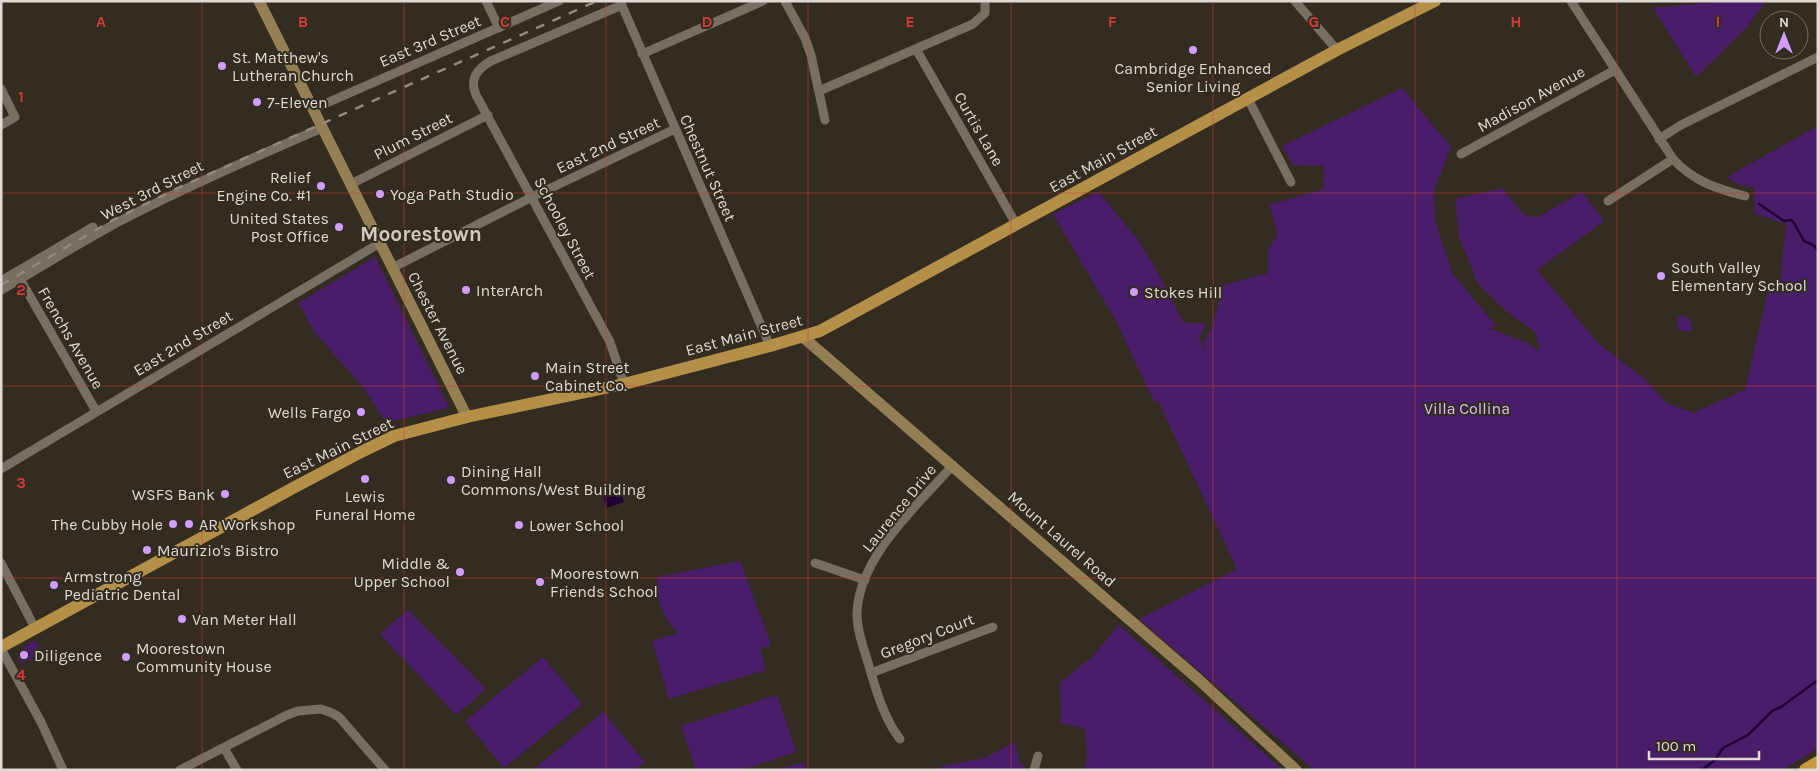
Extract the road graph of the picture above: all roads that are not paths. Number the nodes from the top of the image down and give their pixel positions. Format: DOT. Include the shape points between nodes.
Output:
graph roads {
  1 [pos="258,1"];
  2 [pos="486,1"];
  3 [pos="559,1"];
  4 [pos="763,1"];
  5 [pos="785,1"];
  6 [pos="985,1"];
  7 [pos="1295,1"];
  8 [pos="1434,1"];
  9 [pos="1571,1"];
  10 [pos="621,3"];
  11 [pos="499,28"];
  12 [pos="916,49"];
  13 [pos="1337,50"];
  14 [pos="642,54"];
  15 [pos="1818,57"];
  16 [pos="1615,70"];
  17 [pos="1,89"];
  18 [pos="819,91"];
  19 [pos="1248,99"];
  20 [pos="313,109"];
  21 [pos="488,115"];
  22 [pos="825,120"];
  23 [pos="1,125"];
  24 [pos="322,128"];
  25 [pos="675,129"];
  26 [pos="1659,139"];
  27 [pos="1461,154"];
  28 [pos="1673,159"];
  29 [pos="1291,182"];
  30 [pos="351,184"];
  31 [pos="1745,196"];
  32 [pos="532,197"];
  33 [pos="1608,201"];
  34 [pos="1016,224"];
  35 [pos="93,227"];
  36 [pos="380,243"];
  37 [pos="392,268"];
  38 [pos="20,279"];
  39 [pos="1,281"];
  40 [pos="1,290"];
  41 [pos="803,337"];
  42 [pos="770,346"];
  43 [pos="624,384"];
  44 [pos="96,412"];
  45 [pos="467,417"];
  46 [pos="953,465"];
  47 [pos="1,469"];
  48 [pos="815,562"];
  49 [pos="1,563"];
  50 [pos="865,580"];
  51 [pos="993,626"];
  52 [pos="35,628"];
  53 [pos="1,648"];
  54 [pos="872,673"];
  55 [pos="900,739"];
  56 [pos="224,748"];
  57 [pos="1038,756"];
  58 [pos="1818,763"];
  59 [pos="63,770"];
  60 [pos="180,770"];
  61 [pos="237,770"];
  62 [pos="385,770"];
  63 [pos="1034,770"];
  64 [pos="1296,770"];
  65 [pos="1806,770"];
  1 -- 20 [label="main road, Chester Avenue"];
  2 -- 11 [label="street"];
  3 -- 11 [label="street, East 3rd Street"];
  4 -- 14 [label="street"];
  5 -- 18 [label="street" via="805,38"];
  6 -- 12 [label="street" via="985,12 978,20"];
  7 -- 13 [label="street"];
  8 -- 13 [label="main road, East Main Street"];
  9 -- 16 [label="street"];
  10 -- 14 [label="street, Chestnut Street"];
  10 -- 21 [label="street, Schooley Street" via="483,66 474,77 474,90"];
  11 -- 20 [label="street, East 3rd Street"];
  12 -- 18 [label="street"];
  12 -- 34 [label="street, Curtis Lane"];
  13 -- 19 [label="main road, East Main Street"];
  14 -- 25 [label="street, Chestnut Street"];
  15 -- 26 [label="street" via="1680,125"];
  16 -- 26 [label="street"];
  16 -- 27 [label="street, Madison Avenue"];
  17 -- 23 [label="street" via="15,117"];
  18 -- 22 [label="street"];
  19 -- 29 [label="street"];
  19 -- 34 [label="main road, East Main Street"];
  20 -- 24 [label="main road, Chester Avenue"];
  21 -- 30 [label="street, Plum Street"];
  21 -- 32 [label="street, Schooley Street"];
  24 -- 30 [label="main road, Chester Avenue"];
  24 -- 38 [label="street, West 3rd Street" via="160,201"];
  25 -- 32 [label="street, East 2nd Street"];
  25 -- 42 [label="street, Chestnut Street"];
  26 -- 28 [label="street"];
  28 -- 31 [label="street" via="1701,182"];
  28 -- 33 [label="street"];
  30 -- 36 [label="main road, Chester Avenue"];
  32 -- 37 [label="street, East 2nd Street"];
  32 -- 43 [label="street, Schooley Street" via="610,342"];
  34 -- 41 [label="main road, East Main Street" via="839,321"];
  35 -- 39 [label="street, West 3rd Street"];
  36 -- 37 [label="main road, Chester Avenue"];
  36 -- 44 [label="street, East 2nd Street"];
  37 -- 45 [label="main road, Chester Avenue"];
  38 -- 40 [label="street, West 3rd Street"];
  38 -- 44 [label="street, Frenchs Avenue"];
  41 -- 42 [label="main road, East Main Street"];
  41 -- 46 [label="main road, Mount Laurel Road"];
  42 -- 43 [label="main road, East Main Street"];
  43 -- 45 [label="main road, East Main Street"];
  44 -- 47 [label="street, East 2nd Street"];
  45 -- 52 [label="main road, East Main Street" via="411,431 374,445"];
  46 -- 50 [label="street, Laurence Drive" via="882,547"];
  46 -- 64 [label="main road, Mount Laurel Road" via="1198,679"];
  48 -- 50 [label="street"];
  49 -- 52 [label="street"];
  50 -- 54 [label="street, Laurence Drive" via="857,615"];
  51 -- 54 [label="street, Gregory Court"];
  52 -- 53 [label="main road, East Main Street"];
  53 -- 59 [label="street"];
  54 -- 55 [label="street, Laurence Drive" via="889,722"];
  56 -- 60 [label="street"];
  56 -- 61 [label="street"];
  56 -- 62 [label="street" via="287,715 321,709 332,713 349,728"];
  57 -- 63 [label="street"];
  58 -- 65 [label="highway"];
}
